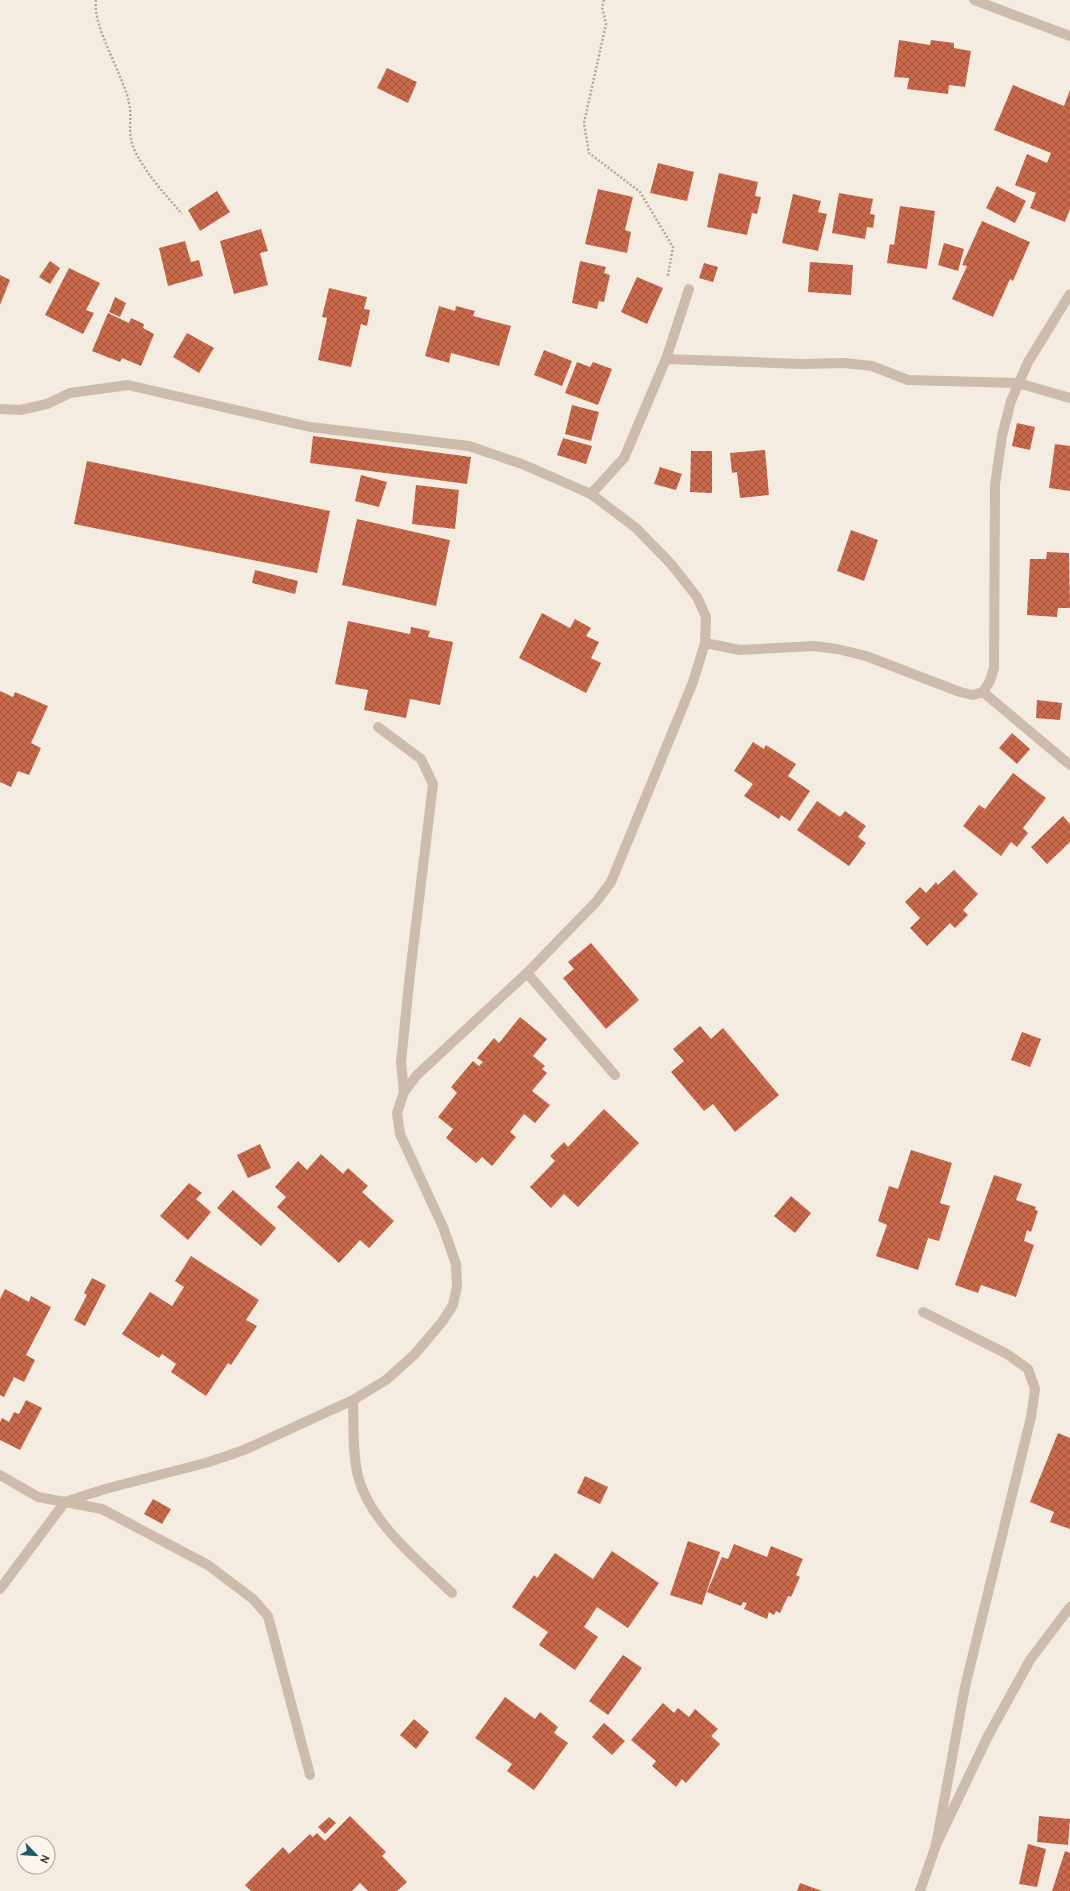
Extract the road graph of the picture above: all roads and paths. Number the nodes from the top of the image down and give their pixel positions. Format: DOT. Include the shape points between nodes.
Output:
graph roads {
  1 [pos="96,0"];
  2 [pos="604,0"];
  3 [pos="974,0"];
  4 [pos="1070,36"];
  5 [pos="182,214"];
  6 [pos="689,289"];
  7 [pos="1070,294"];
  8 [pos="666,359"];
  9 [pos="1018,383"];
  10 [pos="1070,398"];
  11 [pos="0,409"];
  12 [pos="591,494"];
  13 [pos="705,643"];
  14 [pos="983,692"];
  15 [pos="378,727"];
  16 [pos="1070,765"];
  17 [pos="526,973"];
  18 [pos="615,1075"];
  19 [pos="404,1092"];
  20 [pos="923,1312"];
  21 [pos="353,1400"];
  22 [pos="0,1475"];
  23 [pos="65,1502"];
  24 [pos="0,1589"];
  25 [pos="452,1593"];
  26 [pos="1070,1607"];
  27 [pos="310,1775"];
  28 [pos="936,1845"];
  29 [pos="920,1891"];
  1 -- 5 [label="path" via="98,24 120,73 130,104 129,132 134,150 147,171"];
  2 -- 6 [label="path" via="602,7 606,24 584,123 589,153 640,192 673,247 668,275"];
  3 -- 4 [label="street"];
  6 -- 8 [label="street"];
  7 -- 9 [label="street"];
  8 -- 9 [label="street" via="844,363 872,366 908,380"];
  8 -- 12 [label="street" via="624,458"];
  9 -- 10 [label="street"];
  9 -- 14 [label="street" via="1002,436 995,485 994,668"];
  11 -- 12 [label="street" via="20,410 47,404 70,393 128,386 310,427 469,446 522,464"];
  12 -- 13 [label="street" via="636,528 671,564 696,597 706,617"];
  13 -- 14 [label="street" via="740,650 814,646 837,648 866,656 960,692 973,695"];
  13 -- 17 [label="street" via="693,682 611,882 596,902"];
  14 -- 16 [label="street"];
  15 -- 19 [label="street" via="421,759 433,784 401,1062"];
  17 -- 18 [label="street"];
  17 -- 19 [label="street" via="417,1075"];
  19 -- 21 [label="street" via="397,1113 400,1134 443,1226 456,1264 457,1286 453,1305 414,1355 386,1380"];
  20 -- 28 [label="street" via="1007,1354 1028,1369 1035,1389 1031,1417 965,1687"];
  21 -- 23 [label="street" via="244,1450"];
  21 -- 25 [label="street" via="358,1476 371,1506 394,1537"];
  22 -- 23 [label="street" via="38,1497"];
  23 -- 24 [label="street"];
  23 -- 27 [label="street" via="102,1509 208,1565 253,1599 268,1616"];
  26 -- 28 [label="street" via="1026,1667 988,1736"];
  28 -- 29 [label="street"];
}
